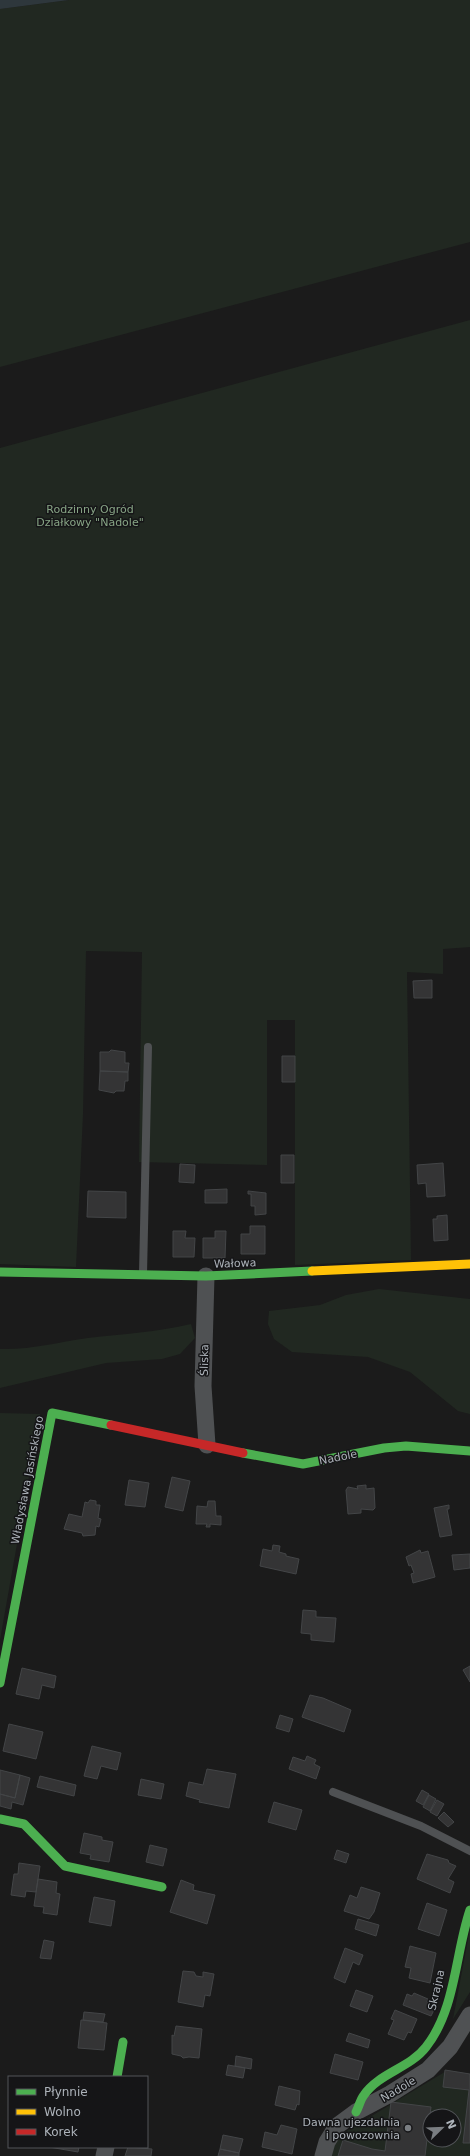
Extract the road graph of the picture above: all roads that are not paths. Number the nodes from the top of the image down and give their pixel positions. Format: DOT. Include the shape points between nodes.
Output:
graph roads {
  1 [pos="148,1047"];
  2 [pos="470,1264"];
  3 [pos="0,1272"];
  4 [pos="143,1275"];
  5 [pos="206,1276"];
  6 [pos="207,1445"];
  7 [pos="470,1451"];
  8 [pos="0,1683"];
  9 [pos="333,1792"];
  10 [pos="0,1819"];
  11 [pos="470,1851"];
  12 [pos="162,1887"];
  13 [pos="470,1910"];
  14 [pos="470,2015"];
  15 [pos="122,2042"];
  16 [pos="117,2076"];
  17 [pos="356,2112"];
  18 [pos="323,2156"];
  1 -- 4 [label="lane"];
  2 -- 5 [label="street, Wałowa"];
  3 -- 4 [label="street, Wałowa"];
  4 -- 5 [label="street, Wałowa"];
  5 -- 6 [label="street, Śliska" via="203,1386"];
  6 -- 7 [label="street, Nadole" via="303,1464 406,1446"];
  6 -- 8 [label="street, Władysława Jasińskiego" via="52,1413"];
  9 -- 11 [label="lane" via="414,1823"];
  10 -- 12 [label="street" via="24,1824 65,1866"];
  13 -- 17 [label="street, Skrajna" via="456,1959 446,2010 432,2040 413,2061 380,2079 363,2096"];
  14 -- 17 [label="street, Nadole" via="450,2047 428,2070"];
  15 -- 16 [label="street"];
  17 -- 18 [label="street, Nadole" via="337,2126 327,2142"];
}
